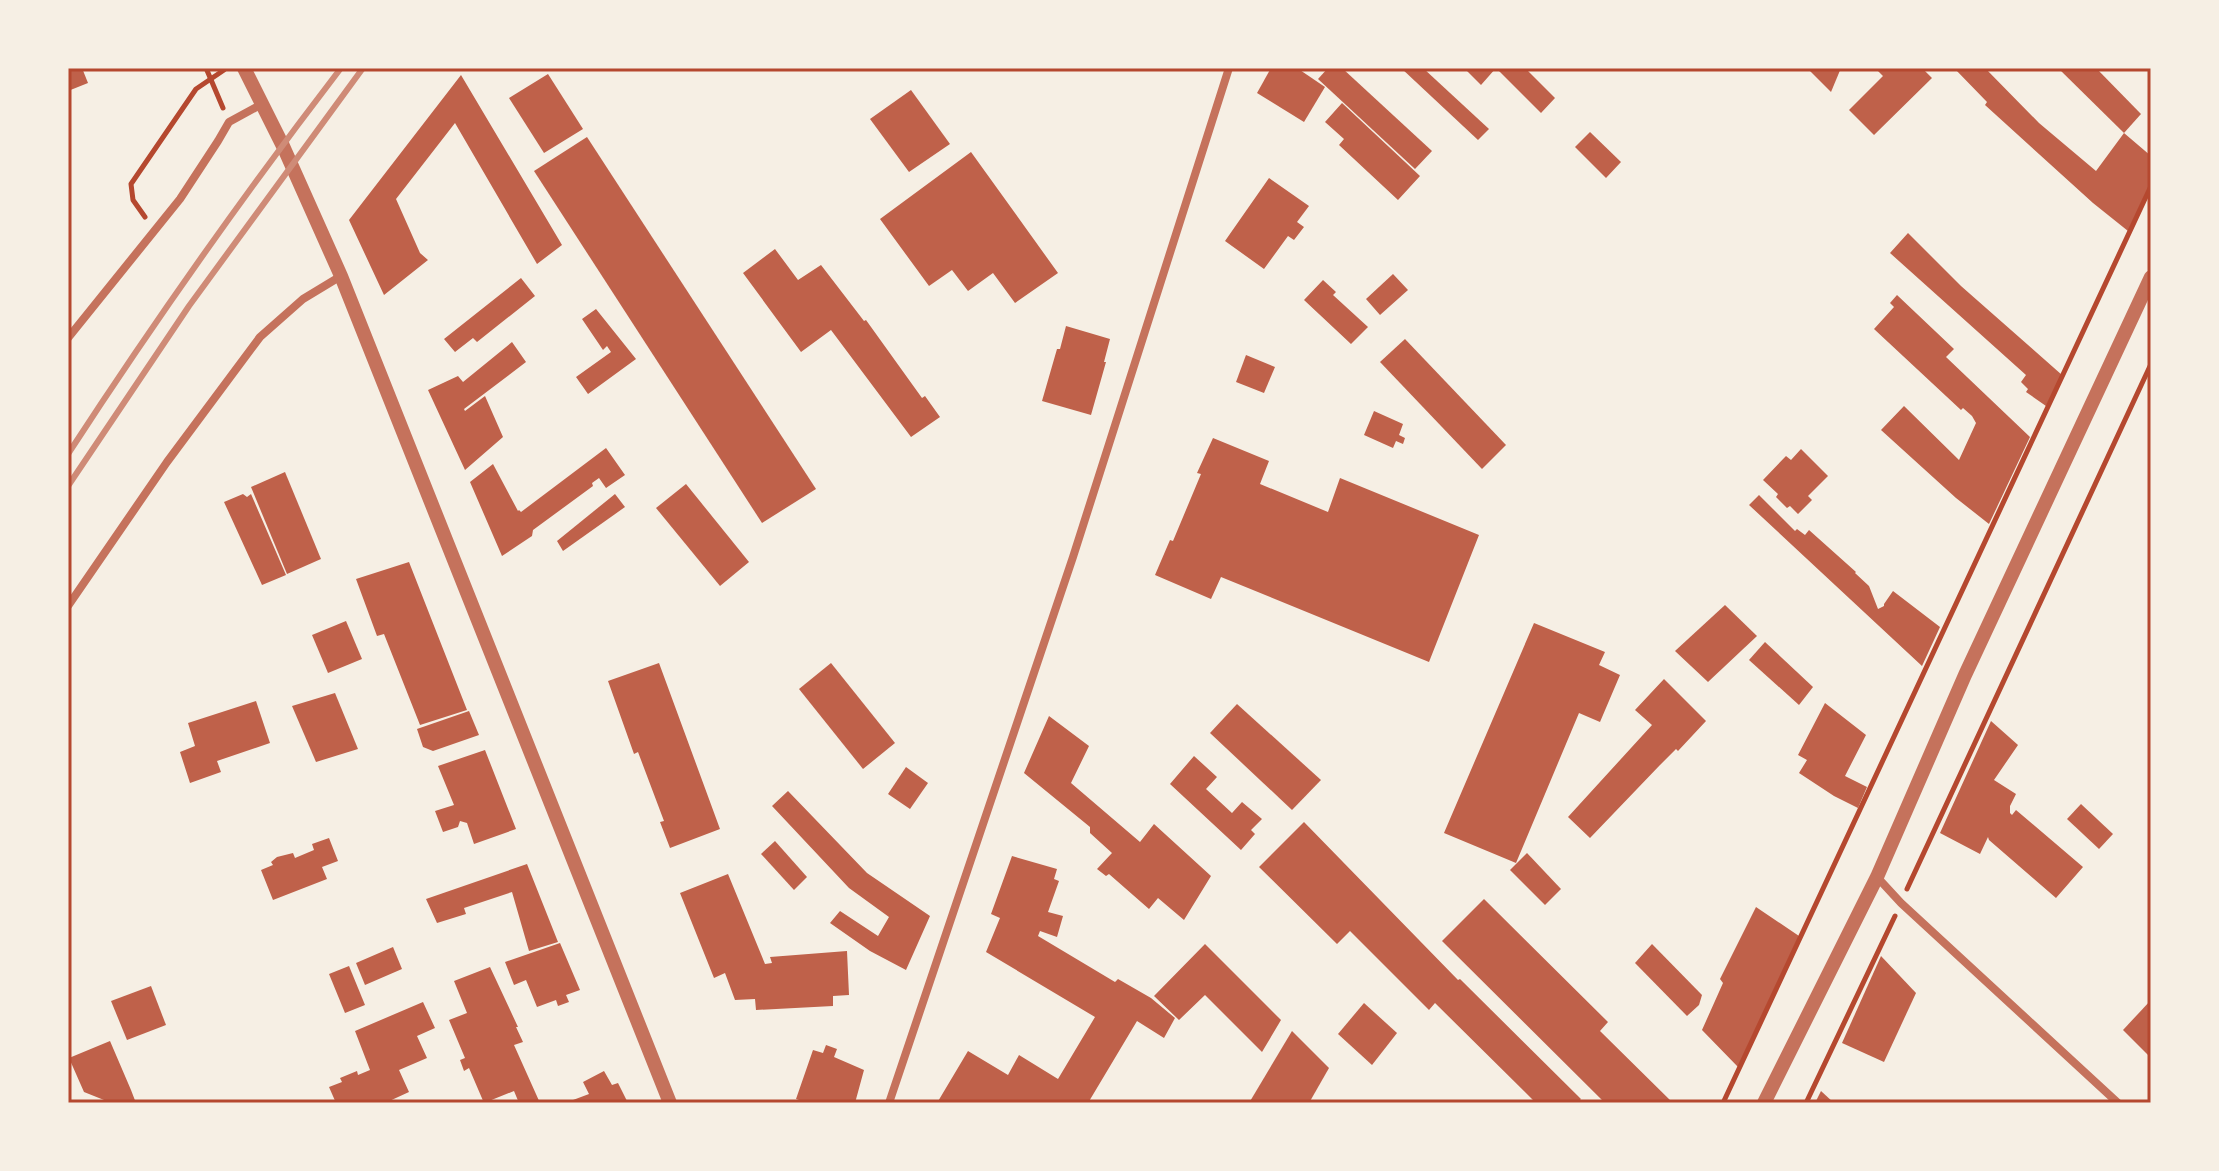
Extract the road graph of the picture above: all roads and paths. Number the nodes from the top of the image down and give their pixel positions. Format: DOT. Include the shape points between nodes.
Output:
graph roads {
  1 [pos="206,68"];
  2 [pos="228,68"];
  3 [pos="244,68"];
  4 [pos="1229,68"];
  5 [pos="211,79"];
  6 [pos="262,104"];
  7 [pos="229,122"];
  8 [pos="2151,186"];
  9 [pos="155,229"];
  10 [pos="341,276"];
  11 [pos="2151,277"];
  12 [pos="68,338"];
  13 [pos="2151,364"];
  14 [pos="68,606"];
  15 [pos="1877,877"];
  16 [pos="1901,903"];
  17 [pos="670,1103"];
  18 [pos="889,1103"];
  19 [pos="1723,1103"];
  20 [pos="1764,1103"];
  21 [pos="1806,1103"];
  22 [pos="2118,1103"];
  1 -- 5 [label="path"];
  2 -- 5 [label="path"];
  3 -- 6 [label="street"];
  4 -- 18 [label="street" via="1073,557"];
  5 -- 7 [label="path"];
  5 -- 9 [label="path" via="196,89 131,184 137,208"];
  6 -- 7 [label="street"];
  6 -- 10 [label="street"];
  7 -- 9 [label="street"];
  8 -- 19 [label="path"];
  9 -- 12 [label="street"];
  10 -- 14 [label="street" via="303,299 260,337"];
  10 -- 17 [label="street"];
  11 -- 15 [label="street"];
  13 -- 16 [label="path"];
  15 -- 16 [label="street"];
  15 -- 20 [label="street"];
  16 -- 21 [label="path"];
  16 -- 22 [label="street"];
}
